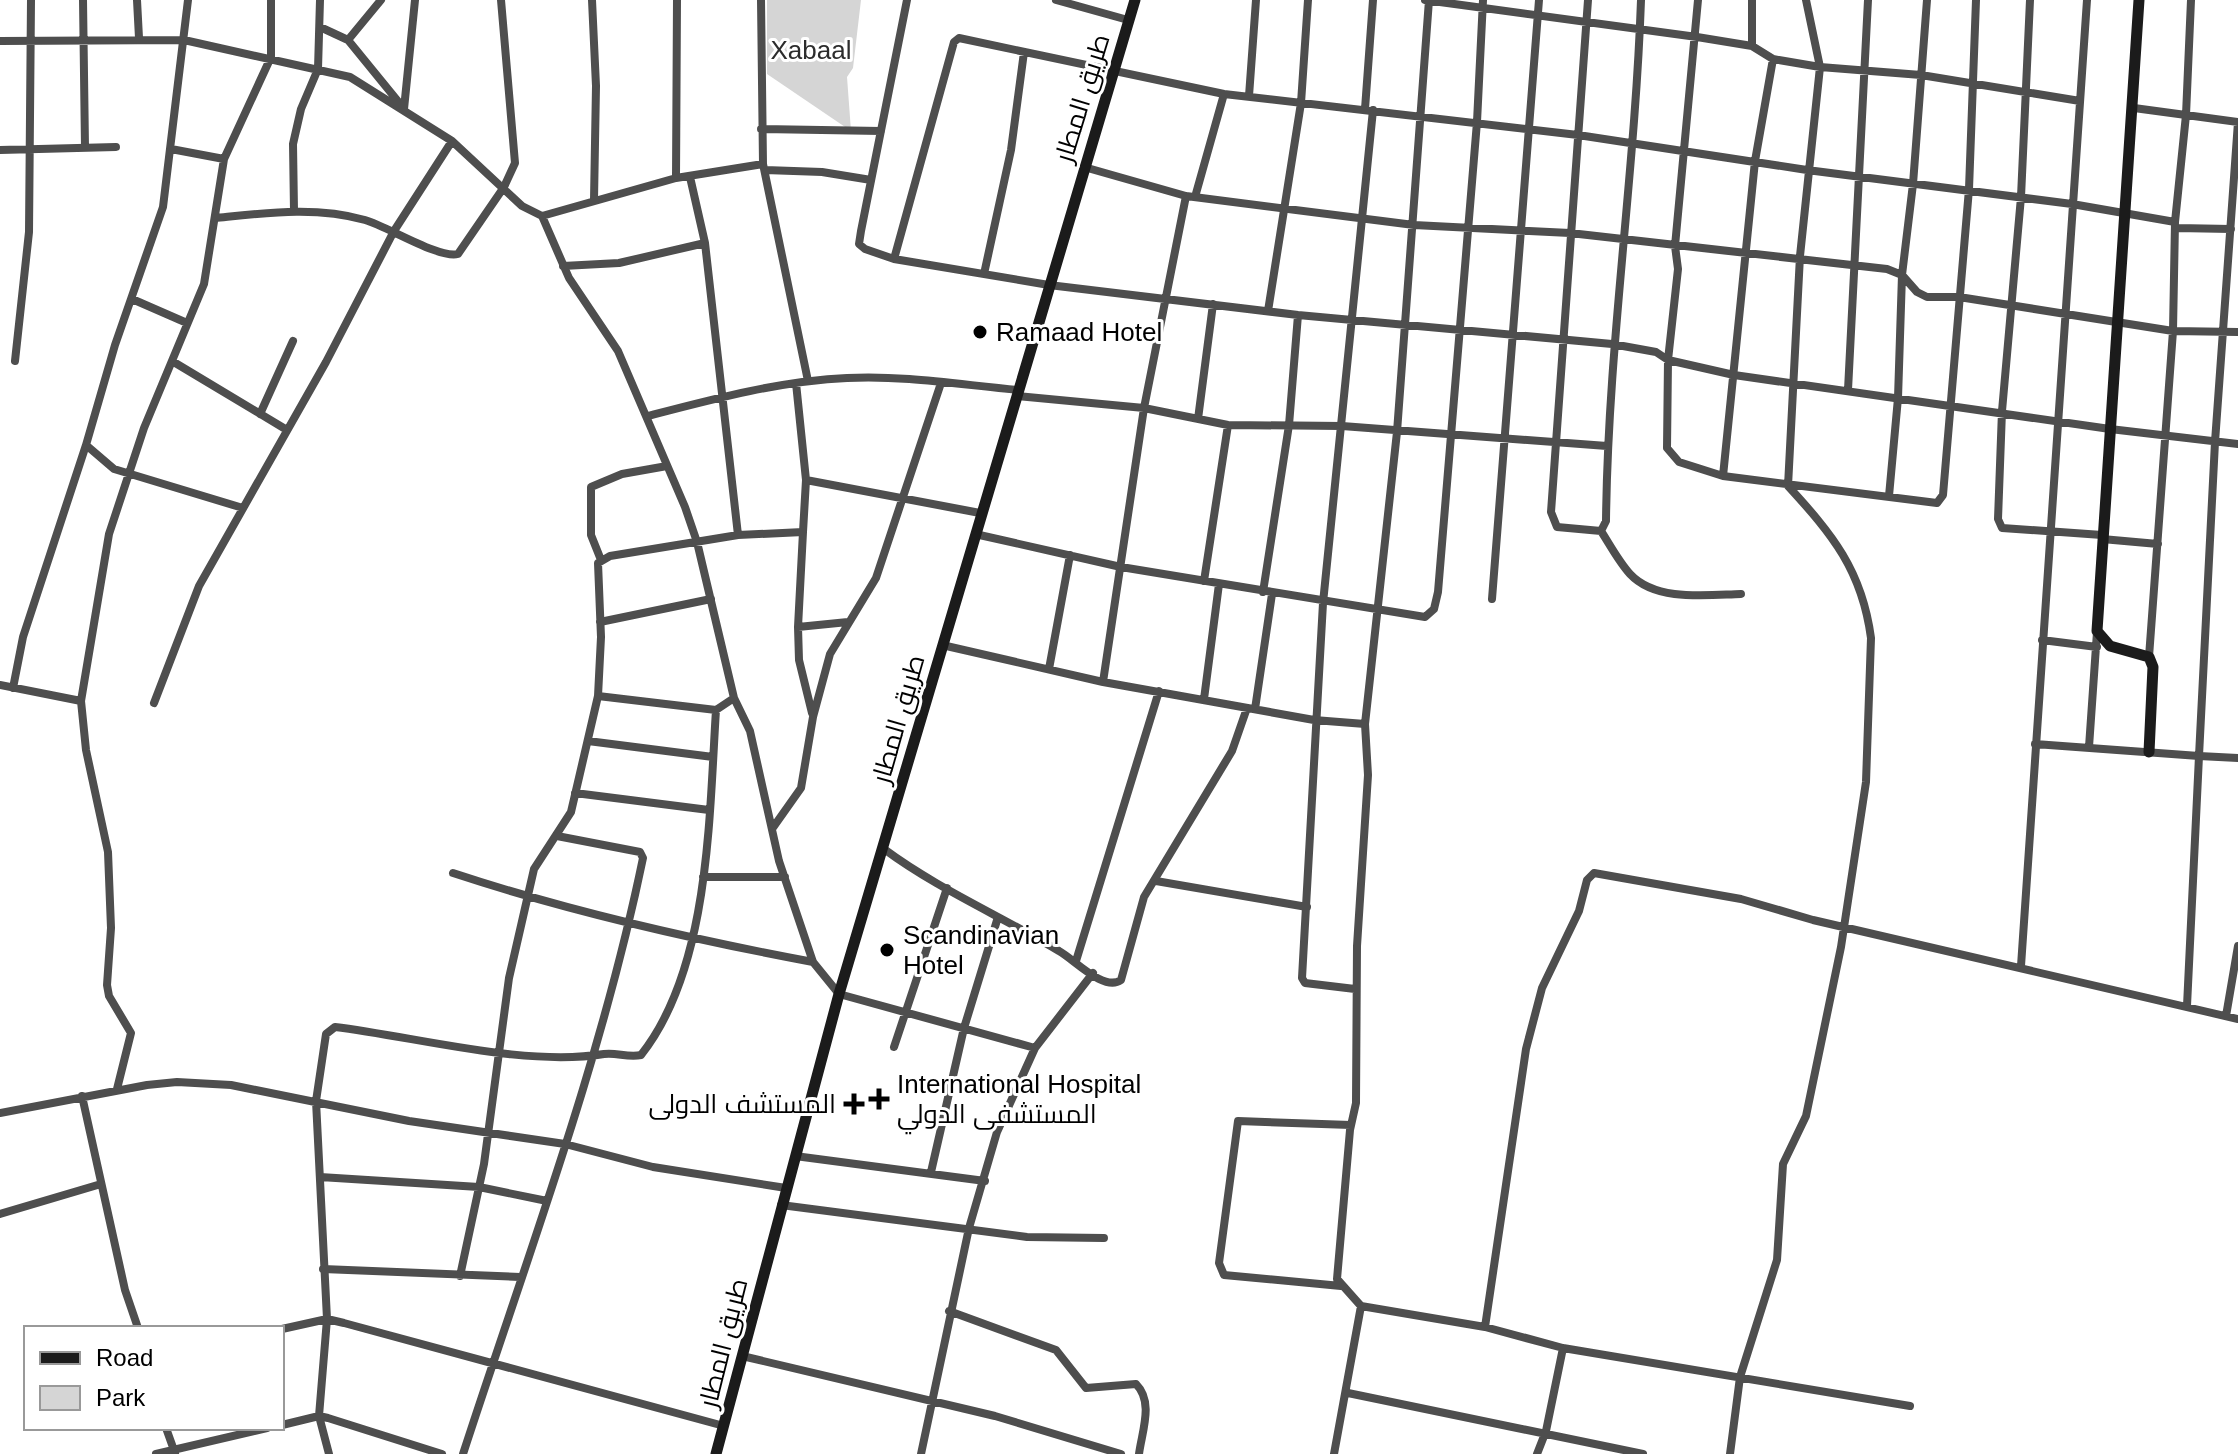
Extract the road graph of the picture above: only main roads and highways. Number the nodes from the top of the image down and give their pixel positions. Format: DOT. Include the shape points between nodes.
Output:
graph roads {
  1 [pos="1135,0"];
  2 [pos="2139,0"];
  3 [pos="2149,752"];
  4 [pos="716,1454"];
  1 -- 4 [label="main road, طريق المطار" via="839,994"];
  2 -- 3 [label="main road" via="2097,631 2110,646 2149,657"];
}
